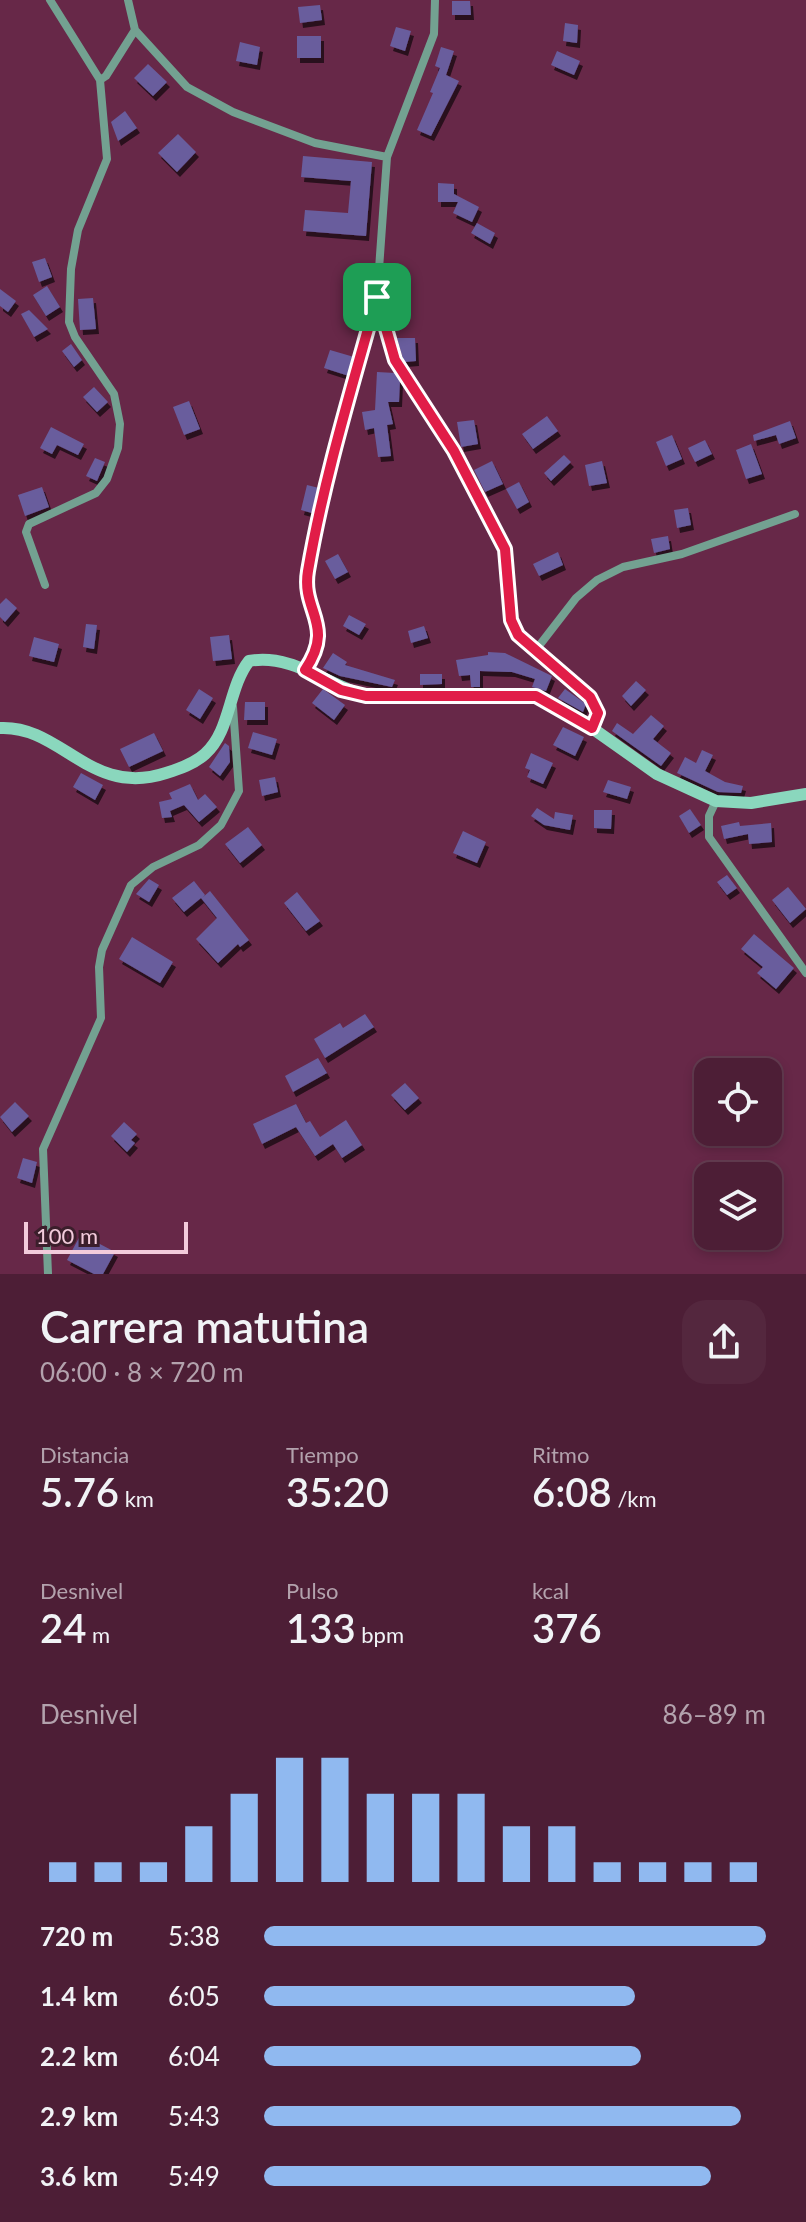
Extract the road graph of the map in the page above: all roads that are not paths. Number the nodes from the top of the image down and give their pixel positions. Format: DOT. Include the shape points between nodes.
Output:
graph roads {
  1 [pos="50,0"];
  2 [pos="128,0"];
  3 [pos="435,0"];
  4 [pos="135,30"];
  5 [pos="100,80"];
  6 [pos="387,157"];
  7 [pos="377,297"];
  8 [pos="795,514"];
  9 [pos="45,585"];
  10 [pos="535,651"];
  11 [pos="305,670"];
  12 [pos="232,696"];
  13 [pos="0,728"];
  14 [pos="592,728"];
  15 [pos="806,794"];
  16 [pos="716,801"];
  17 [pos="806,973"];
  18 [pos="48,1274"];
  1 -- 5 [label="street"];
  2 -- 4 [label="street"];
  3 -- 6 [label="street" via="434,34"];
  4 -- 5 [label="street"];
  4 -- 6 [label="street" via="187,87 233,112 315,143"];
  5 -- 9 [label="street" via="107,159 78,230 69,322 114,394 118,448 96,493 29,524 26,532"];
  6 -- 7 [label="street"];
  7 -- 10 [label="street" via="395,360 454,451 505,549 511,620"];
  7 -- 11 [label="street" via="307,576 319,647"];
  8 -- 10 [label="street" via="682,554 623,567 597,580"];
  10 -- 14 [label="street" via="590,697 598,713"];
  11 -- 12 [label="street" via="265,658 249,661"];
  11 -- 14 [label="street" via="341,690 366,696 536,696"];
  12 -- 13 [label="street" via="223,726 206,754 148,779 124,780 32,734"];
  12 -- 18 [label="street" via="239,791 221,825 199,845 153,867 131,885 102,950 101,1018 43,1149"];
  14 -- 16 [label="street" via="657,774"];
  15 -- 16 [label="street" via="751,803"];
  16 -- 17 [label="street" via="709,816 709,837"];
}
